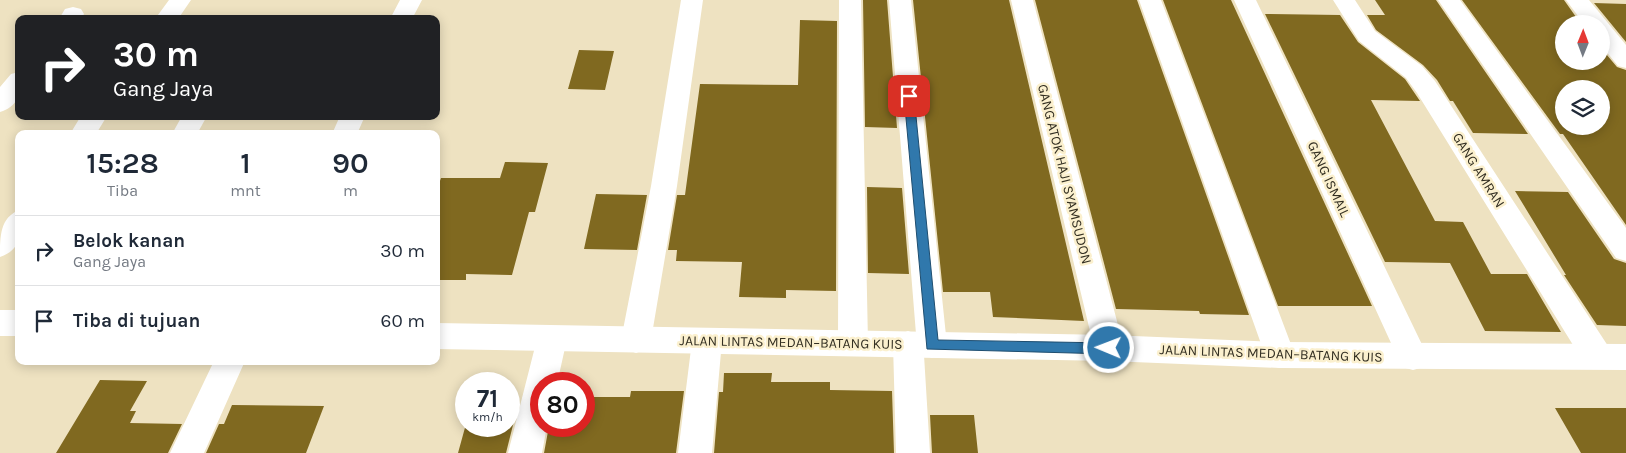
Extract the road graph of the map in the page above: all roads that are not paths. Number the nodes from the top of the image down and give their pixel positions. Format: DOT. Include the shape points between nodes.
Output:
graph roads {
  1 [pos="180,0"];
  2 [pos="410,0"];
  3 [pos="692,0"];
  4 [pos="850,0"];
  5 [pos="900,0"];
  6 [pos="1022,0"];
  7 [pos="1150,0"];
  8 [pos="1245,0"];
  9 [pos="1344,0"];
  10 [pos="1449,0"];
  11 [pos="1577,0"];
  12 [pos="169,15"];
  13 [pos="403,15"];
  14 [pos="1589,15"];
  15 [pos="1610,41"];
  16 [pos="1626,60"];
  17 [pos="15,85"];
  18 [pos="0,103"];
  19 [pos="15,226"];
  20 [pos="0,246"];
  21 [pos="1626,250"];
  22 [pos="0,323"];
  23 [pos="15,323"];
  24 [pos="440,336"];
  25 [pos="552,339"];
  26 [pos="636,340"];
  27 [pos="707,341"];
  28 [pos="853,343"];
  29 [pos="920,344"];
  30 [pos="1109,348"];
  31 [pos="1280,355"];
  32 [pos="1413,357"];
  33 [pos="1618,357"];
  34 [pos="228,365"];
  35 [pos="544,372"];
  36 [pos="530,431"];
  37 [pos="187,453"];
  38 [pos="525,453"];
  39 [pos="695,453"];
  40 [pos="913,453"];
  1 -- 12 [label="main road"];
  2 -- 13 [label="main road"];
  3 -- 26 [label="main road" via="664,186"];
  4 -- 28 [label="main road"];
  5 -- 29 [label="main road"];
  6 -- 30 [label="main road, GANG ATOK HAJI SYAMSUDON"];
  7 -- 31 [label="main road"];
  8 -- 32 [label="main road, GANG ISMAIL"];
  9 -- 33 [label="main road, GANG AMRAN" via="1367,36 1414,72 1426,87"];
  10 -- 21 [label="main road"];
  11 -- 14 [label="main road"];
  15 -- 16 [label="main road"];
  17 -- 18 [label="main road"];
  19 -- 20 [label="main road"];
  22 -- 23 [label="main road"];
  24 -- 25 [label="main road, JALAN LINTAS MEDAN–BATANG KUIS"];
  25 -- 26 [label="main road, JALAN LINTAS MEDAN–BATANG KUIS"];
  25 -- 35 [label="main road"];
  26 -- 27 [label="main road, JALAN LINTAS MEDAN–BATANG KUIS"];
  27 -- 28 [label="main road, JALAN LINTAS MEDAN–BATANG KUIS"];
  27 -- 39 [label="main road"];
  28 -- 29 [label="main road, JALAN LINTAS MEDAN–BATANG KUIS"];
  29 -- 30 [label="main road, JALAN LINTAS MEDAN–BATANG KUIS"];
  29 -- 40 [label="main road"];
  30 -- 31 [label="main road, JALAN LINTAS MEDAN–BATANG KUIS"];
  31 -- 32 [label="main road, JALAN LINTAS MEDAN–BATANG KUIS"];
  32 -- 33 [label="main road, JALAN LINTAS MEDAN–BATANG KUIS"];
  34 -- 37 [label="main road"];
  36 -- 38 [label="main road"];
}
